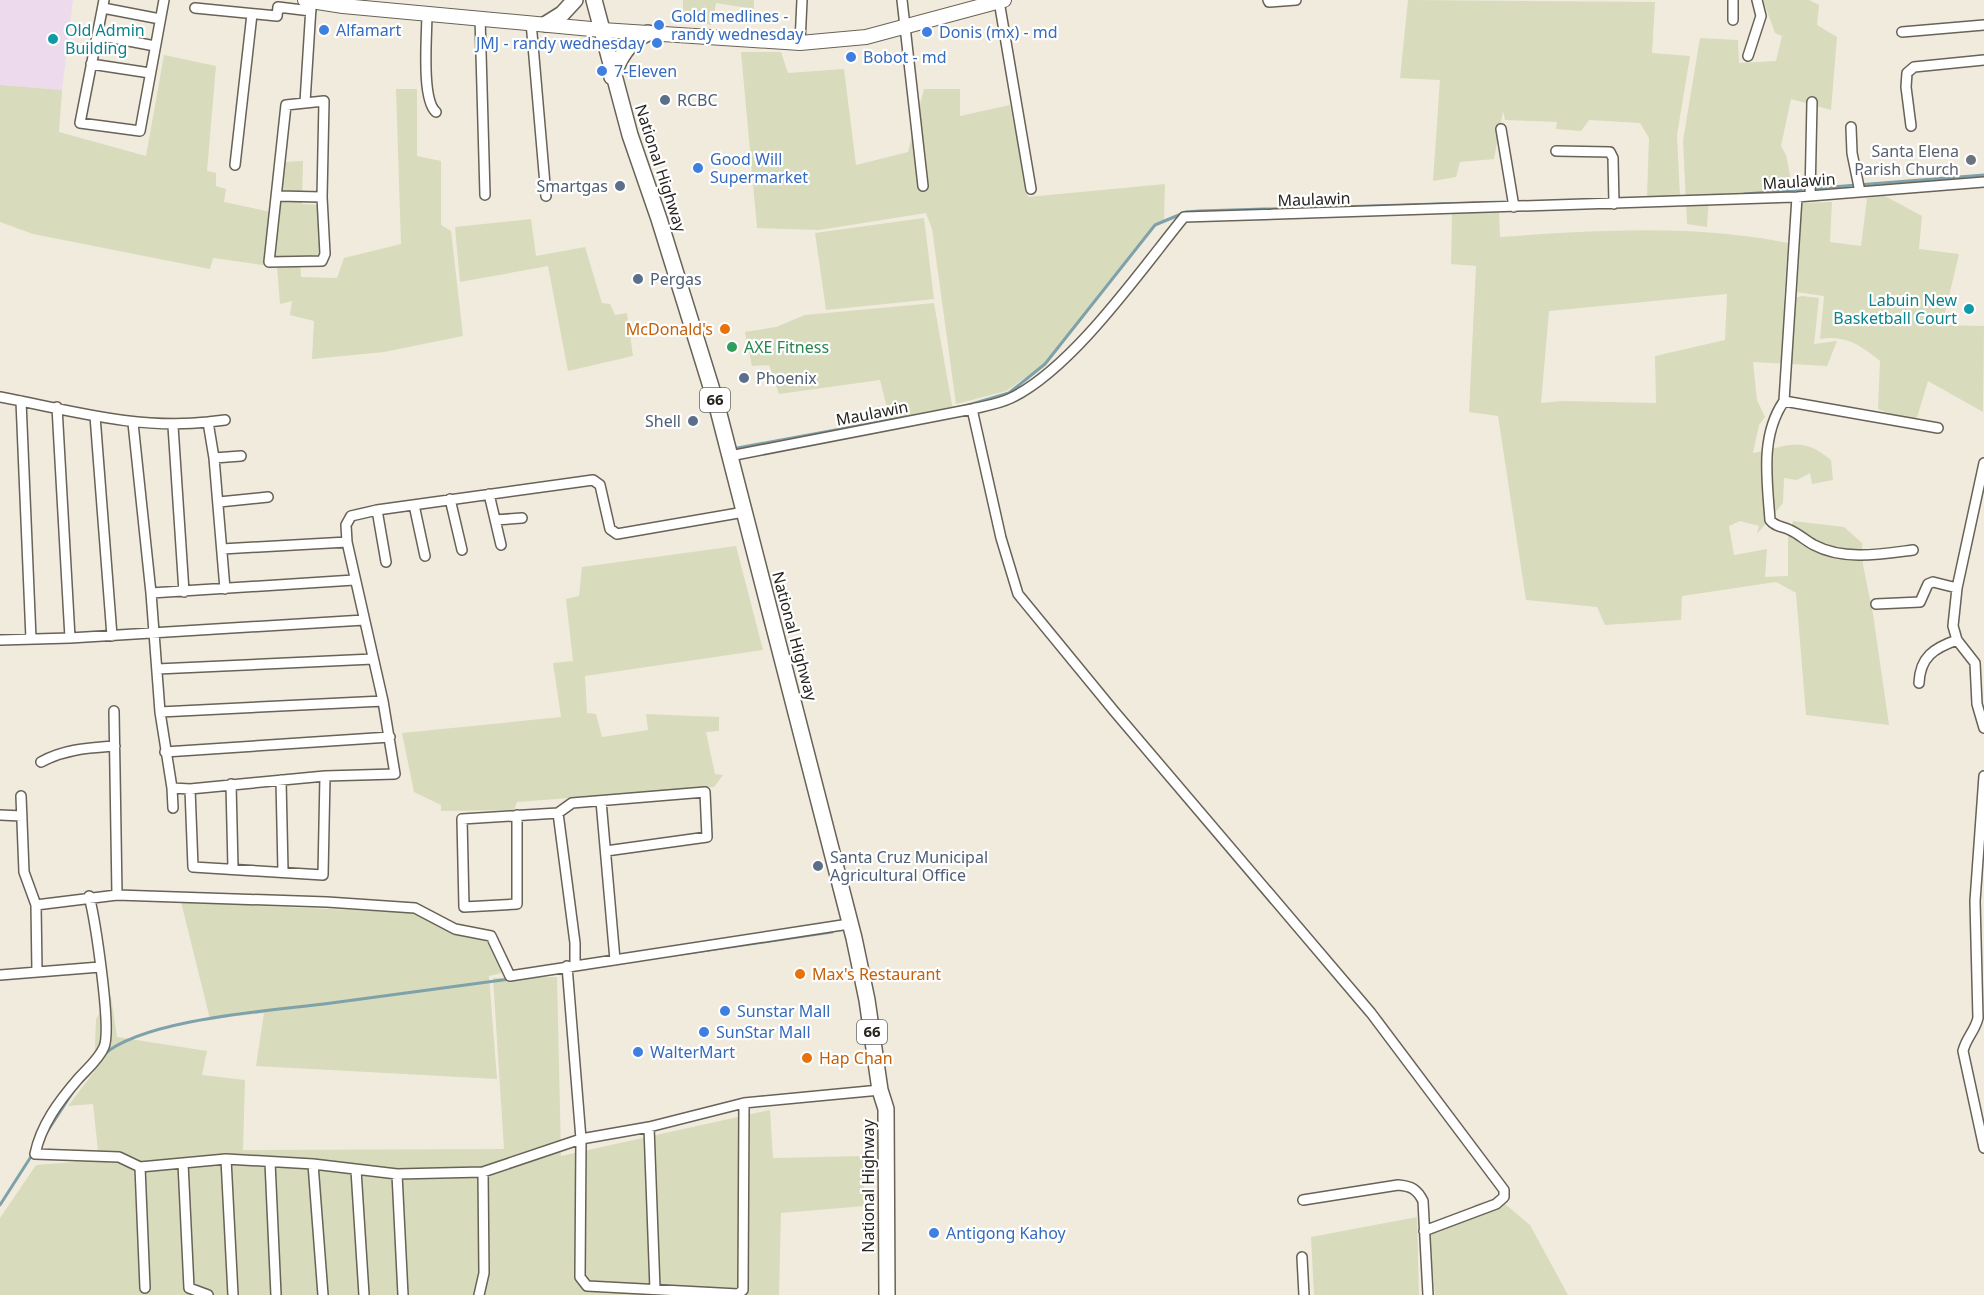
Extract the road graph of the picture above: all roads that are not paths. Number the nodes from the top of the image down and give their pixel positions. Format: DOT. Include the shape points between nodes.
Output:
graph roads {
  1 [pos="164,0"];
  2 [pos="575,0"];
  3 [pos="594,0"];
  4 [pos="802,0"];
  5 [pos="902,0"];
  6 [pos="1269,0"];
  7 [pos="1296,0"];
  8 [pos="1733,0"];
  9 [pos="1756,0"];
  10 [pos="1002,1"];
  11 [pos="103,4"];
  12 [pos="309,4"];
  13 [pos="195,8"];
  14 [pos="427,13"];
  15 [pos="252,14"];
  16 [pos="480,17"];
  17 [pos="160,19"];
  18 [pos="1733,20"];
  19 [pos="539,23"];
  20 [pos="1984,25"];
  21 [pos="905,26"];
  22 [pos="602,30"];
  23 [pos="1902,32"];
  24 [pos="648,33"];
  25 [pos="98,36"];
  26 [pos="800,42"];
  27 [pos="155,45"];
  28 [pos="1748,56"];
  29 [pos="1984,60"];
  30 [pos="91,64"];
  31 [pos="150,73"];
  32 [pos="612,77"];
  33 [pos="305,102"];
  34 [pos="1812,102"];
  35 [pos="436,112"];
  36 [pos="1911,126"];
  37 [pos="1851,127"];
  38 [pos="1501,129"];
  39 [pos="1556,151"];
  40 [pos="235,165"];
  41 [pos="1984,182"];
  42 [pos="923,186"];
  43 [pos="1031,189"];
  44 [pos="1860,192"];
  45 [pos="484,195"];
  46 [pos="277,196"];
  47 [pos="546,196"];
  48 [pos="1810,196"];
  49 [pos="322,197"];
  50 [pos="1797,197"];
  51 [pos="1614,204"];
  52 [pos="1514,207"];
  53 [pos="0,397"];
  54 [pos="21,401"];
  55 [pos="1784,401"];
  56 [pos="57,407"];
  57 [pos="972,409"];
  58 [pos="95,416"];
  59 [pos="225,420"];
  60 [pos="208,422"];
  61 [pos="133,423"];
  62 [pos="173,426"];
  63 [pos="1938,428"];
  64 [pos="241,456"];
  65 [pos="730,456"];
  66 [pos="214,458"];
  67 [pos="1984,463"];
  68 [pos="489,494"];
  69 [pos="268,497"];
  70 [pos="450,499"];
  71 [pos="219,502"];
  72 [pos="414,504"];
  73 [pos="377,510"];
  74 [pos="744,512"];
  75 [pos="522,518"];
  76 [pos="495,520"];
  77 [pos="347,542"];
  78 [pos="501,545"];
  79 [pos="222,549"];
  80 [pos="462,550"];
  81 [pos="1913,550"];
  82 [pos="425,556"];
  83 [pos="386,562"];
  84 [pos="354,580"];
  85 [pos="1957,588"];
  86 [pos="225,589"];
  87 [pos="184,592"];
  88 [pos="152,593"];
  89 [pos="1876,604"];
  90 [pos="363,620"];
  91 [pos="152,632"];
  92 [pos="112,636"];
  93 [pos="70,638"];
  94 [pos="31,639"];
  95 [pos="0,640"];
  96 [pos="1957,640"];
  97 [pos="372,659"];
  98 [pos="157,669"];
  99 [pos="1919,683"];
  100 [pos="383,701"];
  101 [pos="114,711"];
  102 [pos="160,712"];
  103 [pos="1984,723"];
  104 [pos="1984,728"];
  105 [pos="390,737"];
  106 [pos="115,746"];
  107 [pos="165,752"];
  108 [pos="41,762"];
  109 [pos="325,776"];
  110 [pos="1984,776"];
  111 [pos="281,780"];
  112 [pos="231,784"];
  113 [pos="172,788"];
  114 [pos="190,789"];
  115 [pos="21,795"];
  116 [pos="601,801"];
  117 [pos="173,808"];
  118 [pos="558,813"];
  119 [pos="0,815"];
  120 [pos="517,815"];
  121 [pos="22,816"];
  122 [pos="1981,828"];
  123 [pos="606,851"];
  124 [pos="233,868"];
  125 [pos="283,871"];
  126 [pos="117,894"];
  127 [pos="89,896"];
  128 [pos="36,905"];
  129 [pos="849,924"];
  130 [pos="1980,958"];
  131 [pos="615,960"];
  132 [pos="571,965"];
  133 [pos="100,967"];
  134 [pos="37,972"];
  135 [pos="0,975"];
  136 [pos="880,1090"];
  137 [pos="744,1103"];
  138 [pos="649,1127"];
  139 [pos="581,1139"];
  140 [pos="1984,1148"];
  141 [pos="226,1159"];
  142 [pos="270,1162"];
  143 [pos="183,1163"];
  144 [pos="313,1164"];
  145 [pos="140,1167"];
  146 [pos="356,1170"];
  147 [pos="483,1172"];
  148 [pos="397,1174"];
  149 [pos="1303,1200"];
  150 [pos="1424,1231"];
  151 [pos="1302,1257"];
  152 [pos="145,1288"];
  153 [pos="655,1289"];
  154 [pos="208,1295"];
  155 [pos="233,1295"];
  156 [pos="276,1295"];
  157 [pos="323,1295"];
  158 [pos="364,1295"];
  159 [pos="404,1295"];
  160 [pos="479,1295"];
  161 [pos="887,1295"];
  162 [pos="1304,1295"];
  163 [pos="1428,1295"];
  1 -- 17 [label="street"];
  2 -- 19 [label="main road" via="562,14"];
  3 -- 22 [label="main road, National Highway / 66"];
  4 -- 26 [label="street"];
  5 -- 21 [label="street"];
  6 -- 7 [label="street"];
  8 -- 18 [label="street"];
  9 -- 28 [label="street" via="1761,15"];
  10 -- 21 [label="main road"];
  10 -- 43 [label="street"];
  11 -- 17 [label="street"];
  11 -- 25 [label="street"];
  12 -- 14 [label="main road"];
  12 -- 15 [label="street" via="278,7 277,16"];
  12 -- 33 [label="street"];
  13 -- 15 [label="street"];
  14 -- 16 [label="main road"];
  14 -- 35 [label="street" via="428,92 431,108"];
  15 -- 40 [label="street"];
  16 -- 19 [label="main road"];
  16 -- 45 [label="street"];
  17 -- 27 [label="street"];
  19 -- 22 [label="main road"];
  19 -- 47 [label="street"];
  20 -- 23 [label="street"];
  21 -- 26 [label="main road" via="848,40"];
  21 -- 42 [label="street"];
  22 -- 24 [label="main road"];
  22 -- 32 [label="main road, National Highway / 66"];
  24 -- 26 [label="main road"];
  24 -- 32 [label="main road" via="625,51"];
  25 -- 27 [label="street"];
  25 -- 30 [label="street"];
  27 -- 31 [label="street"];
  29 -- 36 [label="street" via="1914,67 1907,73"];
  30 -- 31 [label="street"];
  30 -- 31 [label="street" via="80,123 140,130"];
  32 -- 65 [label="main road, National Highway / 66"];
  33 -- 46 [label="street" via="286,105"];
  33 -- 49 [label="street" via="324,101"];
  34 -- 48 [label="street"];
  37 -- 44 [label="street"];
  38 -- 52 [label="street"];
  39 -- 51 [label="street" via="1610,152"];
  41 -- 44 [label="street, Maulawin"];
  44 -- 48 [label="street, Maulawin"];
  46 -- 49 [label="street"];
  46 -- 49 [label="street" via="269,262 322,261"];
  48 -- 50 [label="street, Maulawin"];
  50 -- 51 [label="street, Maulawin"];
  50 -- 55 [label="street"];
  51 -- 52 [label="street, Maulawin"];
  52 -- 57 [label="street, Maulawin" via="1185,217 1055,369 1011,398"];
  53 -- 54 [label="street"];
  54 -- 56 [label="street"];
  54 -- 94 [label="street"];
  55 -- 63 [label="street"];
  55 -- 81 [label="street" via="1770,424 1768,436 1769,509 1774,525 1815,546 1848,554"];
  56 -- 58 [label="street"];
  56 -- 93 [label="street"];
  57 -- 65 [label="street, Maulawin"];
  57 -- 150 [label="street" via="1018,594 1371,1013 1504,1190 1504,1197 1497,1204"];
  58 -- 61 [label="street"];
  58 -- 92 [label="street"];
  59 -- 60 [label="street"];
  60 -- 62 [label="street"];
  60 -- 66 [label="street"];
  61 -- 62 [label="street"];
  61 -- 88 [label="street"];
  62 -- 87 [label="street"];
  64 -- 66 [label="street"];
  65 -- 74 [label="main road, National Highway / 66"];
  66 -- 71 [label="street"];
  67 -- 85 [label="street"];
  68 -- 70 [label="street"];
  68 -- 74 [label="street" via="593,480 600,485 610,529 617,534"];
  68 -- 76 [label="street"];
  69 -- 71 [label="street"];
  70 -- 72 [label="street"];
  70 -- 80 [label="street"];
  71 -- 79 [label="street"];
  72 -- 73 [label="street"];
  72 -- 82 [label="street"];
  73 -- 77 [label="street" via="347,520"];
  73 -- 83 [label="street"];
  74 -- 129 [label="main road, National Highway / 66"];
  75 -- 76 [label="street"];
  76 -- 78 [label="street"];
  77 -- 79 [label="street"];
  77 -- 84 [label="street"];
  79 -- 86 [label="street"];
  84 -- 86 [label="street"];
  84 -- 90 [label="street"];
  85 -- 89 [label="street" via="1933,582 1928,584 1920,602"];
  85 -- 96 [label="street" via="1953,626"];
  86 -- 87 [label="street"];
  87 -- 88 [label="street"];
  88 -- 91 [label="street"];
  90 -- 91 [label="street"];
  90 -- 97 [label="street"];
  91 -- 92 [label="street"];
  91 -- 98 [label="street"];
  92 -- 93 [label="street"];
  93 -- 94 [label="street"];
  94 -- 95 [label="street"];
  96 -- 99 [label="street" via="1938,646 1923,660"];
  96 -- 103 [label="street" via="1975,663 1977,704"];
  97 -- 98 [label="street"];
  97 -- 100 [label="street"];
  98 -- 102 [label="street"];
  100 -- 102 [label="street"];
  100 -- 105 [label="street"];
  101 -- 106 [label="street"];
  102 -- 107 [label="street"];
  103 -- 104 [label="street"];
  105 -- 107 [label="street"];
  105 -- 109 [label="street" via="395,774"];
  106 -- 108 [label="street" via="69,751"];
  106 -- 126 [label="street"];
  107 -- 113 [label="street"];
  109 -- 111 [label="street"];
  109 -- 125 [label="street" via="323,875"];
  110 -- 122 [label="street"];
  111 -- 112 [label="street"];
  111 -- 125 [label="street"];
  112 -- 114 [label="street"];
  112 -- 124 [label="street"];
  113 -- 114 [label="street"];
  113 -- 117 [label="street"];
  114 -- 124 [label="street" via="193,867"];
  115 -- 121 [label="street"];
  116 -- 118 [label="street" via="572,802"];
  116 -- 123 [label="street"];
  116 -- 123 [label="street" via="705,792 707,837"];
  118 -- 120 [label="street"];
  118 -- 132 [label="street" via="575,943"];
  119 -- 121 [label="street"];
  120 -- 120 [label="street" via="462,819 464,907 517,904"];
  121 -- 128 [label="street" via="24,873"];
  122 -- 130 [label="street"];
  123 -- 131 [label="street"];
  124 -- 125 [label="street"];
  126 -- 127 [label="street"];
  126 -- 132 [label="street" via="415,908 455,929 491,936 510,976"];
  127 -- 128 [label="street"];
  127 -- 133 [label="street"];
  128 -- 134 [label="street"];
  129 -- 131 [label="street"];
  129 -- 136 [label="main road, National Highway / 66" via="867,1000"];
  130 -- 140 [label="street" via="1978,1018 1963,1051"];
  131 -- 132 [label="street"];
  132 -- 139 [label="street"];
  133 -- 134 [label="street"];
  133 -- 145 [label="street" via="104,1046 39,1134 35,1154 119,1157"];
  134 -- 135 [label="street"];
  136 -- 137 [label="street"];
  136 -- 161 [label="main road, National Highway / 66" via="886,1109"];
  137 -- 138 [label="street"];
  137 -- 153 [label="street" via="743,1290 738,1294"];
  138 -- 139 [label="street"];
  138 -- 153 [label="street"];
  139 -- 147 [label="street"];
  139 -- 153 [label="street" via="580,1277 587,1286 597,1288"];
  141 -- 142 [label="street"];
  141 -- 143 [label="street"];
  141 -- 155 [label="street"];
  142 -- 144 [label="street"];
  142 -- 156 [label="street"];
  143 -- 145 [label="street"];
  143 -- 154 [label="street" via="189,1288"];
  144 -- 146 [label="street"];
  144 -- 157 [label="street"];
  145 -- 152 [label="street"];
  146 -- 148 [label="street"];
  146 -- 158 [label="street"];
  147 -- 148 [label="street"];
  147 -- 160 [label="street" via="484,1273"];
  148 -- 159 [label="street"];
  149 -- 150 [label="street" via="1410,1186 1423,1201"];
  150 -- 163 [label="street"];
  151 -- 162 [label="street"];
}
